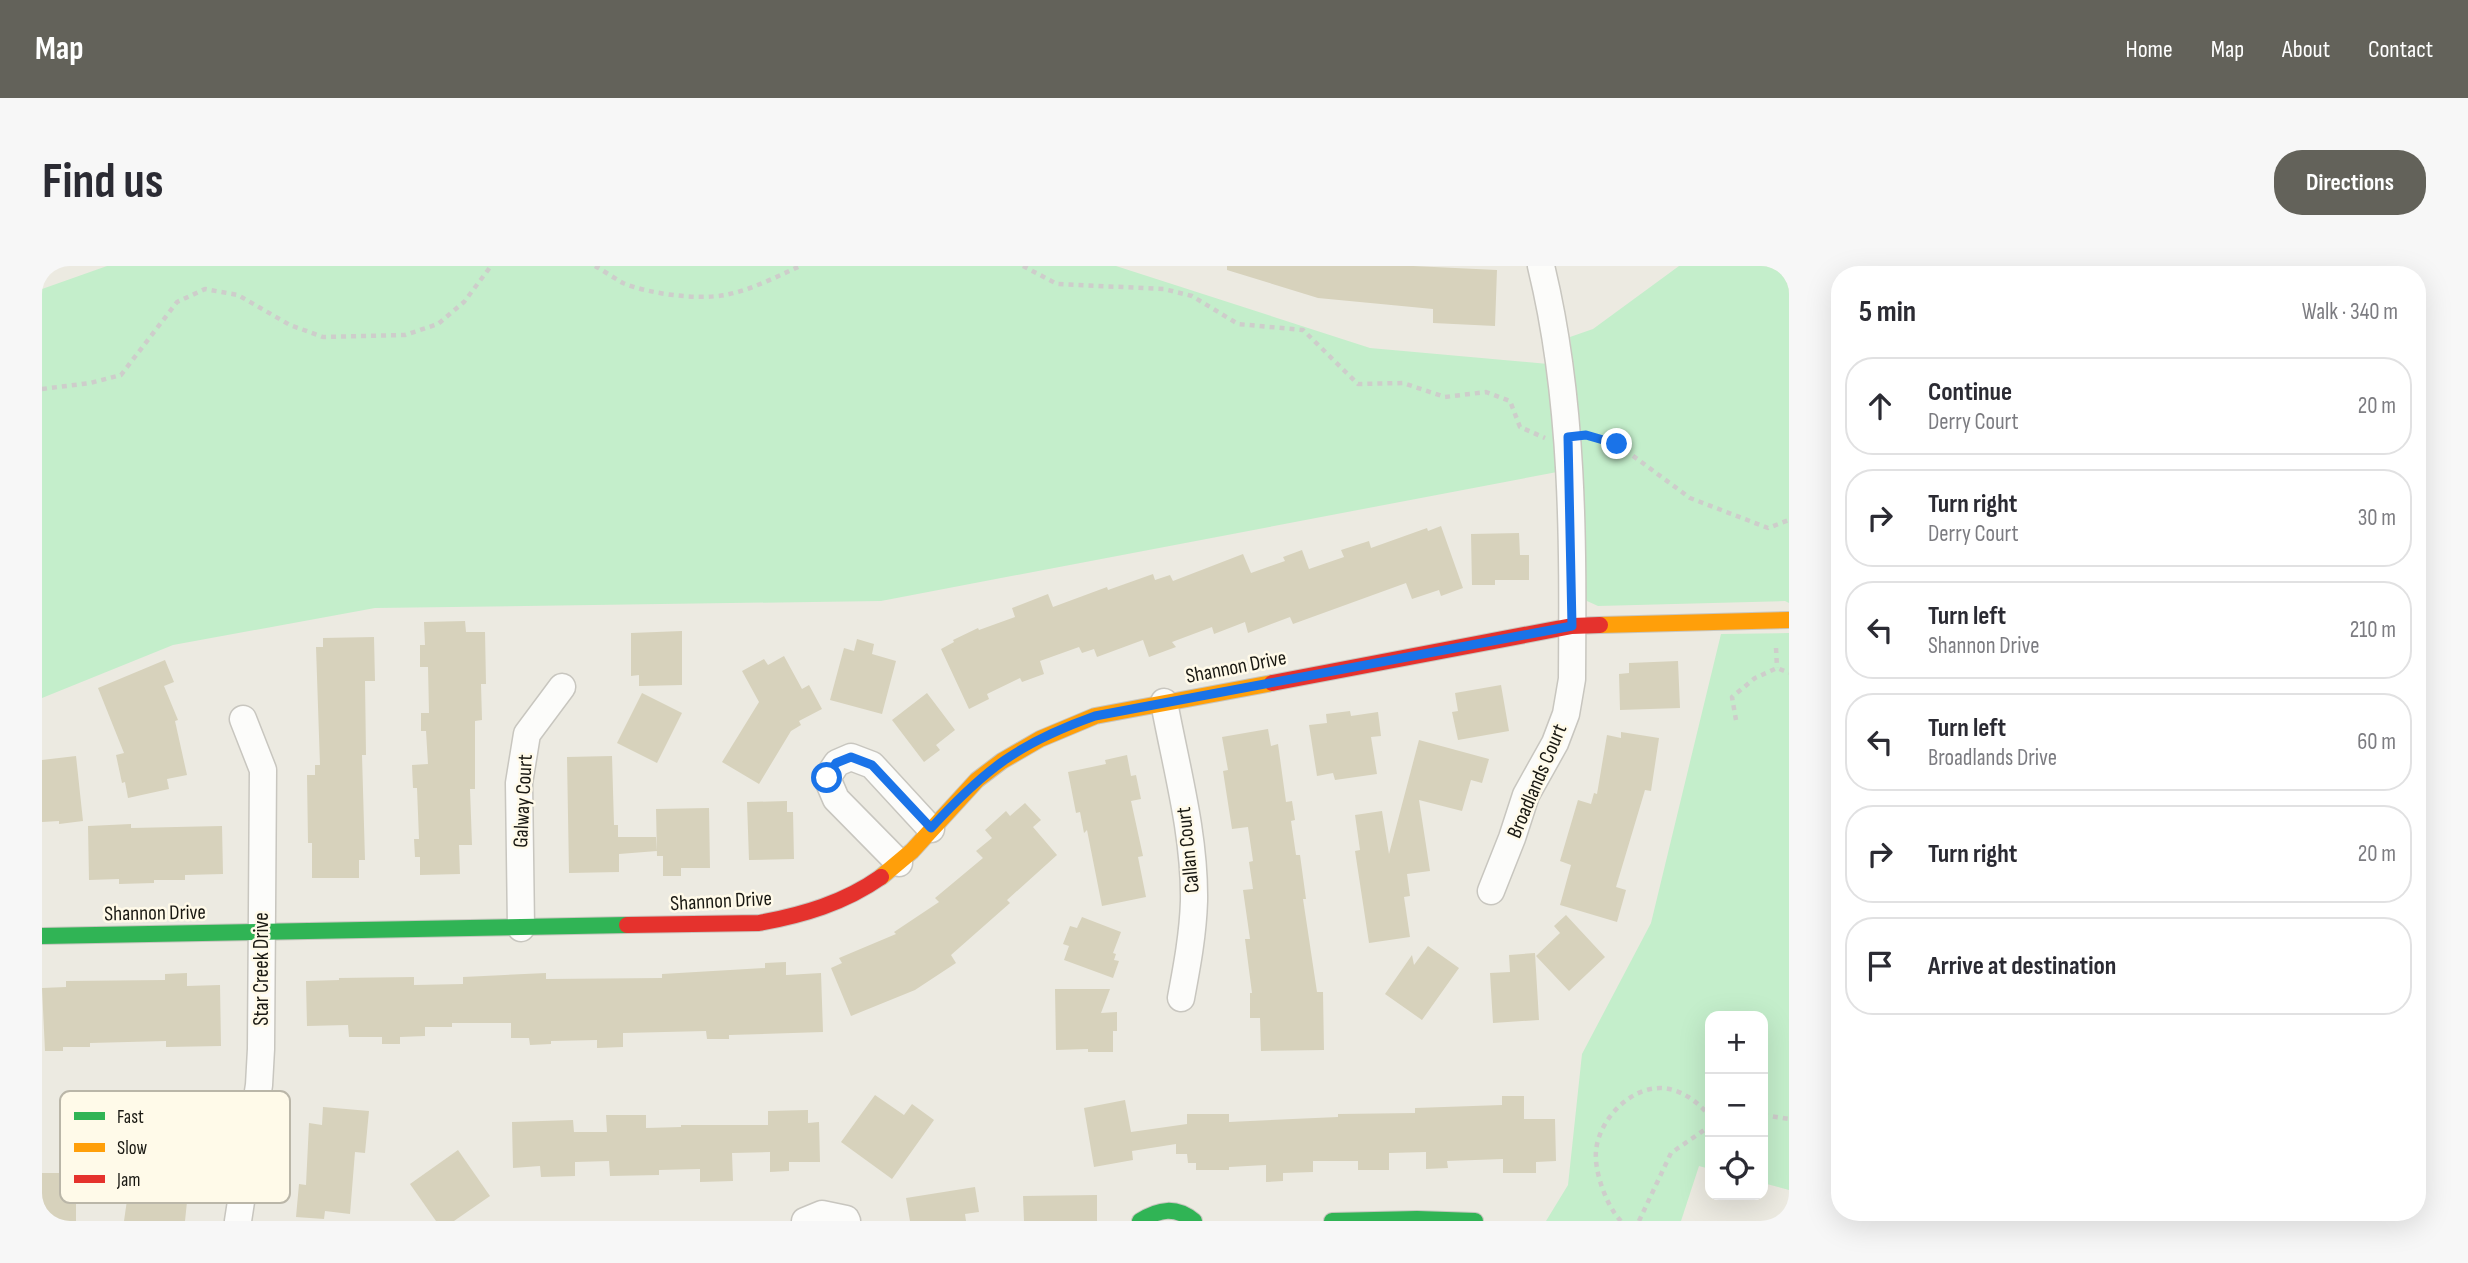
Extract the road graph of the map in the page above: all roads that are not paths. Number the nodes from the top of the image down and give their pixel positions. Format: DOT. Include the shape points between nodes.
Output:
graph roads {
  1 [pos="1541,266"];
  2 [pos="1789,620"];
  3 [pos="1572,626"];
  4 [pos="562,687"];
  5 [pos="1164,702"];
  6 [pos="243,719"];
  7 [pos="931,828"];
  8 [pos="899,863"];
  9 [pos="1491,891"];
  10 [pos="521,928"];
  11 [pos="261,932"];
  12 [pos="42,936"];
  13 [pos="1181,998"];
  14 [pos="258,1091"];
  15 [pos="241,1203"];
  16 [pos="238,1221"];
  17 [pos="805,1221"];
  18 [pos="847,1221"];
  19 [pos="1140,1221"];
  20 [pos="1194,1221"];
  21 [pos="1332,1221"];
  22 [pos="1475,1221"];
  1 -- 3 [label="street, Broadlands Court" via="1568,437"];
  2 -- 3 [label="street, Shannon Drive"];
  3 -- 5 [label="street, Shannon Drive"];
  3 -- 9 [label="street, Broadlands Court" via="1572,679 1566,714 1526,795"];
  4 -- 10 [label="street, Galway Court" via="527,734 519,783"];
  5 -- 7 [label="street, Shannon Drive" via="1095,716 1018,750 970,787"];
  5 -- 13 [label="street, Callan Court" via="1191,851 1194,900"];
  6 -- 11 [label="street, Star Creek Drive" via="263,770"];
  7 -- 8 [label="street, Shannon Drive"];
  7 -- 8 [label="street" via="872,765 851,757 836,763 827,778 836,799"];
  8 -- 10 [label="street, Shannon Drive" via="832,905 794,917 759,923"];
  10 -- 11 [label="street, Shannon Drive"];
  11 -- 12 [label="street, Shannon Drive"];
  11 -- 14 [label="street, Star Creek Drive"];
  15 -- 16 [label="street, Star Creek Drive"];
  17 -- 18 [label="street" via="822,1214"];
  19 -- 20 [label="street" via="1161,1209 1186,1213"];
  21 -- 22 [label="street"];
}
